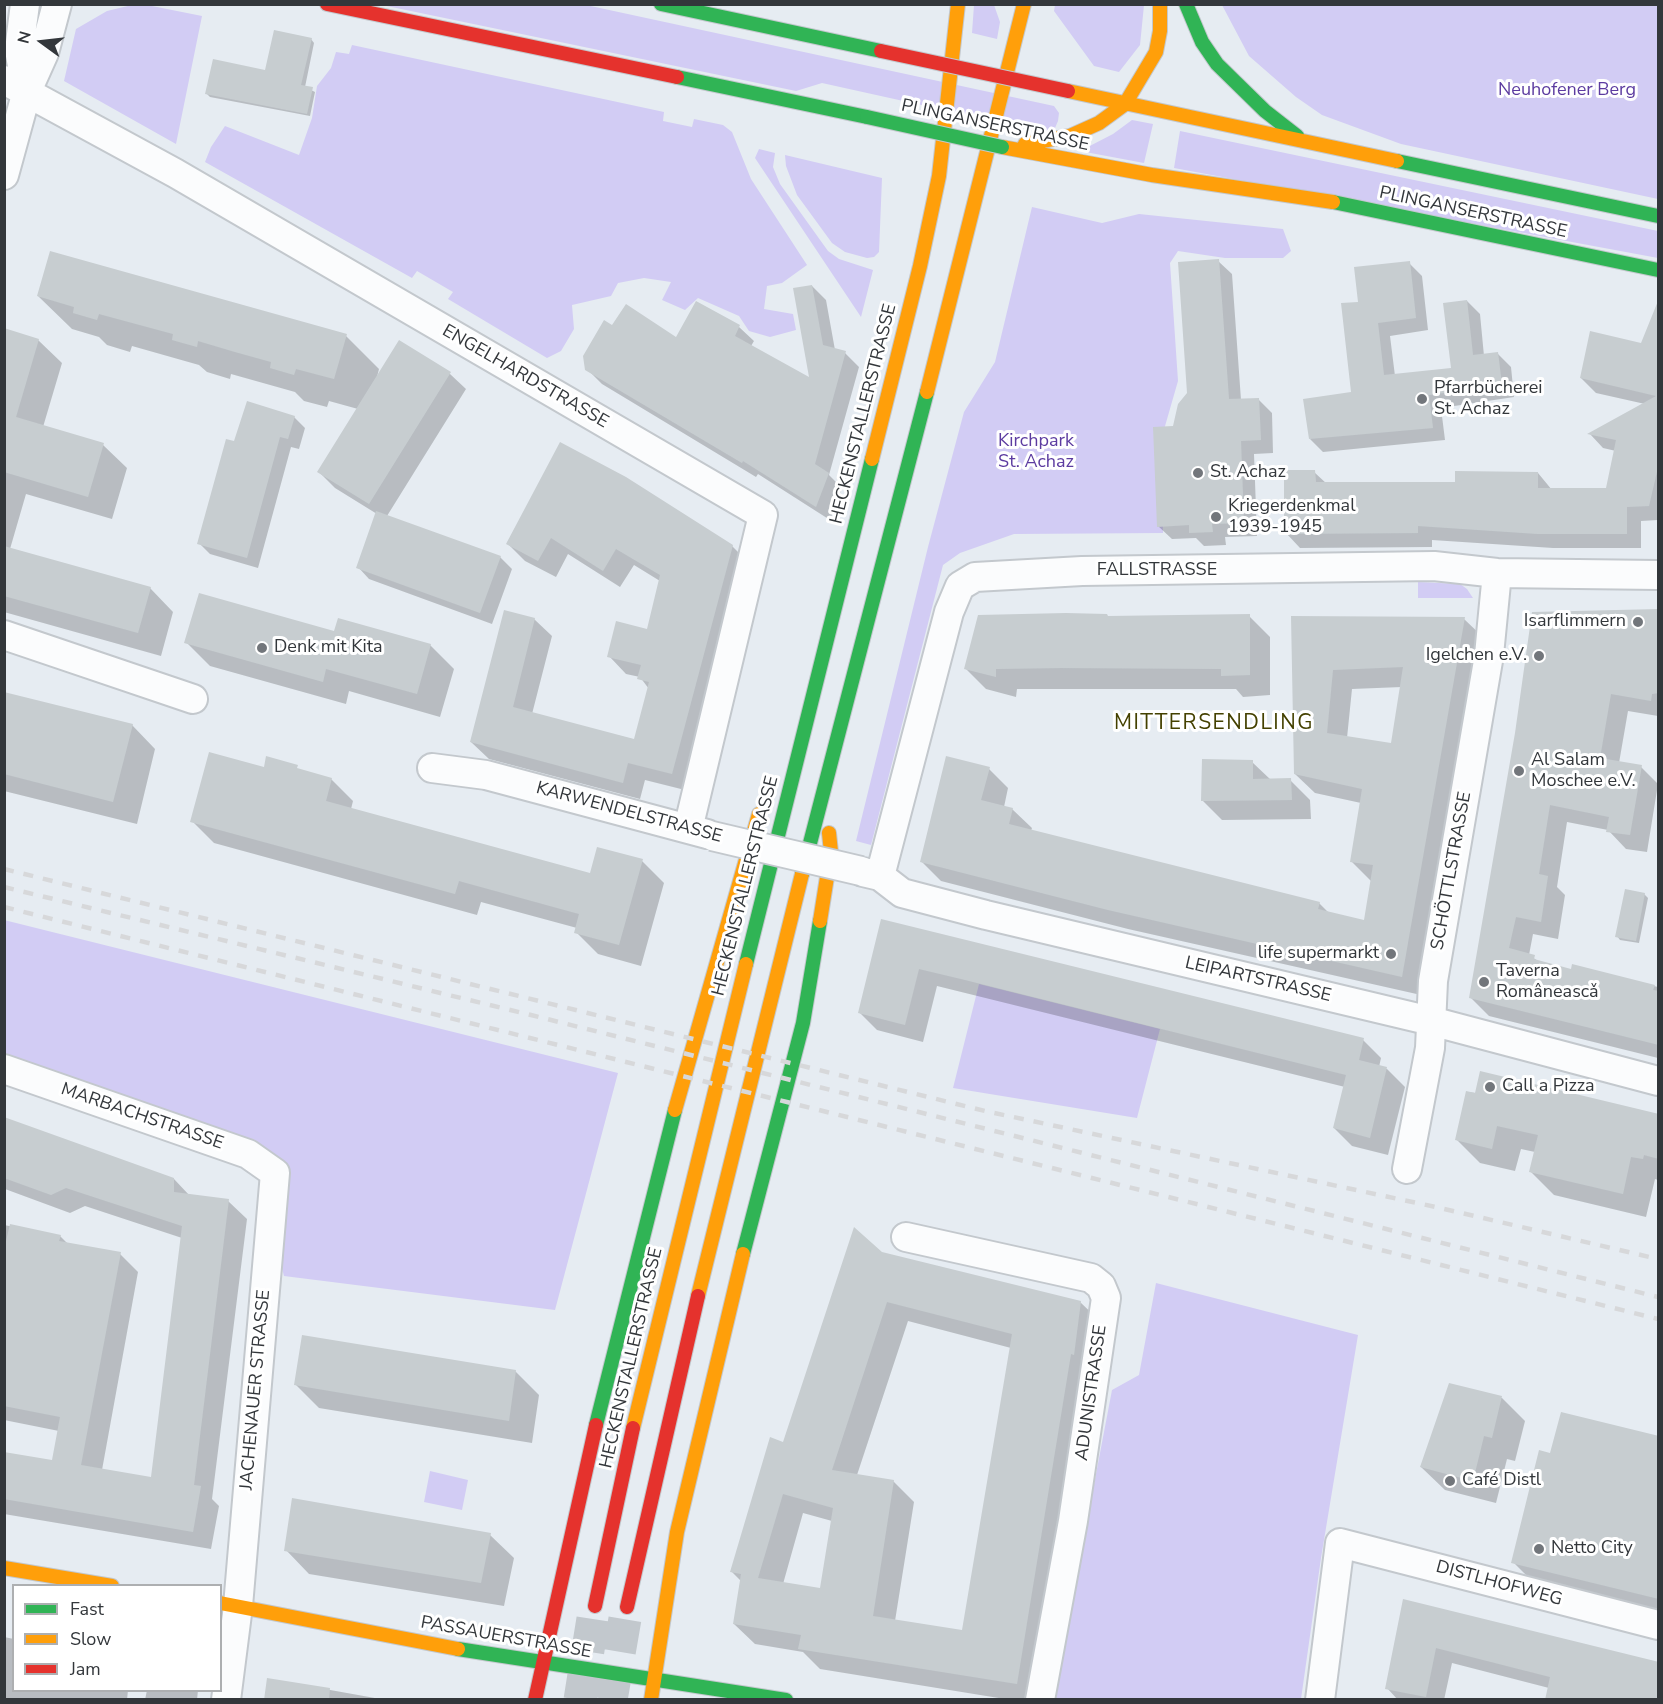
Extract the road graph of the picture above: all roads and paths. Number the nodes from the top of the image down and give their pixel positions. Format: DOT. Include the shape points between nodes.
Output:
graph roads {
  1 [pos="25,4"];
  2 [pos="57,4"];
  3 [pos="327,4"];
  4 [pos="661,4"];
  5 [pos="958,4"];
  6 [pos="1024,4"];
  7 [pos="1160,4"];
  8 [pos="1186,4"];
  9 [pos="16,86"];
  10 [pos="1125,104"];
  11 [pos="1303,141"];
  12 [pos="1002,147"];
  13 [pos="4,175"];
  14 [pos="1659,216"];
  15 [pos="1659,270"];
  16 [pos="1497,573"];
  17 [pos="1659,575"];
  18 [pos="4,635"];
  19 [pos="813,688"];
  20 [pos="193,699"];
  21 [pos="796,712"];
  22 [pos="432,768"];
  23 [pos="825,780"];
  24 [pos="763,799"];
  25 [pos="700,832"];
  26 [pos="870,874"];
  27 [pos="1431,1021"];
  28 [pos="4,1069"];
  29 [pos="1659,1081"];
  30 [pos="1407,1169"];
  31 [pos="275,1173"];
  32 [pos="906,1237"];
  33 [pos="4,1568"];
  34 [pos="100,1584"];
  35 [pos="229,1604"];
  36 [pos="595,1606"];
  37 [pos="627,1607"];
  38 [pos="1659,1625"];
  39 [pos="541,1664"];
  40 [pos="654,1681"];
  41 [pos="226,1700"];
  42 [pos="535,1700"];
  43 [pos="651,1700"];
  44 [pos="786,1700"];
  45 [pos="1040,1700"];
  46 [pos="1320,1700"];
  1 -- 9 [label="street"];
  2 -- 9 [label="street" via="44,53"];
  3 -- 12 [label="main road, PLINGANSERSTRASSE, bridge"];
  4 -- 10 [label="main road, PLINGANSERSTRASSE, bridge"];
  5 -- 19 [label="main road, HECKENSTALLERSTRASSE" via="939,176 920,266"];
  6 -- 23 [label="main road" via="964,251"];
  7 -- 10 [label="main road" via="1156,52"];
  8 -- 11 [label="main road" via="1202,42 1217,64"];
  9 -- 13 [label="street"];
  9 -- 25 [label="street, ENGELHARDSTRASSE" via="176,173 764,515"];
  10 -- 11 [label="main road, PLINGANSERSTRASSE"];
  10 -- 12 [label="main road" via="1099,123 1057,139"];
  11 -- 14 [label="main road, PLINGANSERSTRASSE"];
  12 -- 15 [label="main road, PLINGANSERSTRASSE" via="1152,175 1323,200"];
  16 -- 17 [label="street, FALLSTRASSE"];
  16 -- 26 [label="street, FALLSTRASSE" via="1434,566 1082,571 975,577 960,586 949,612"];
  16 -- 27 [label="street, SCHÖTTLSTRASSE" via="1489,655 1433,981"];
  18 -- 20 [label="street"];
  19 -- 21 [label="main road"];
  19 -- 36 [label="main road, HECKENSTALLERSTRASSE" via="632,1433"];
  22 -- 25 [label="street, KARWENDELSTRASSE" via="486,775"];
  23 -- 37 [label="main road" via="720,1202"];
  23 -- 40 [label="main road" via="831,852 803,1023 730,1303 694,1460 667,1591"];
  24 -- 39 [label="main road" via="678,1096"];
  25 -- 26 [label="street, KARWENDELSTRASSE, bridge"];
  26 -- 27 [label="street, LEIPARTSTRASSE" via="902,893"];
  27 -- 29 [label="street, LEIPARTSTRASSE"];
  27 -- 30 [label="street, SCHÖTTLSTRASSE" via="1430,1048"];
  28 -- 31 [label="street, MARBACHSTRASSE" via="248,1154"];
  31 -- 35 [label="street, JACHENAUER STRASSE"];
  32 -- 45 [label="street, ADUNISTRASSE" via="1091,1278 1101,1286 1106,1298 1073,1521"];
  33 -- 34 [label="main road"];
  35 -- 39 [label="main road, PASSAUERSTRASSE"];
  35 -- 41 [label="street, JACHENAUER STRASSE"];
  38 -- 46 [label="street, DISTLHOFWEG" via="1340,1543"];
  39 -- 40 [label="main road, PASSAUERSTRASSE"];
  39 -- 42 [label="main road"];
  40 -- 43 [label="main road"];
  40 -- 44 [label="main road, PASSAUERSTRASSE"];
}
